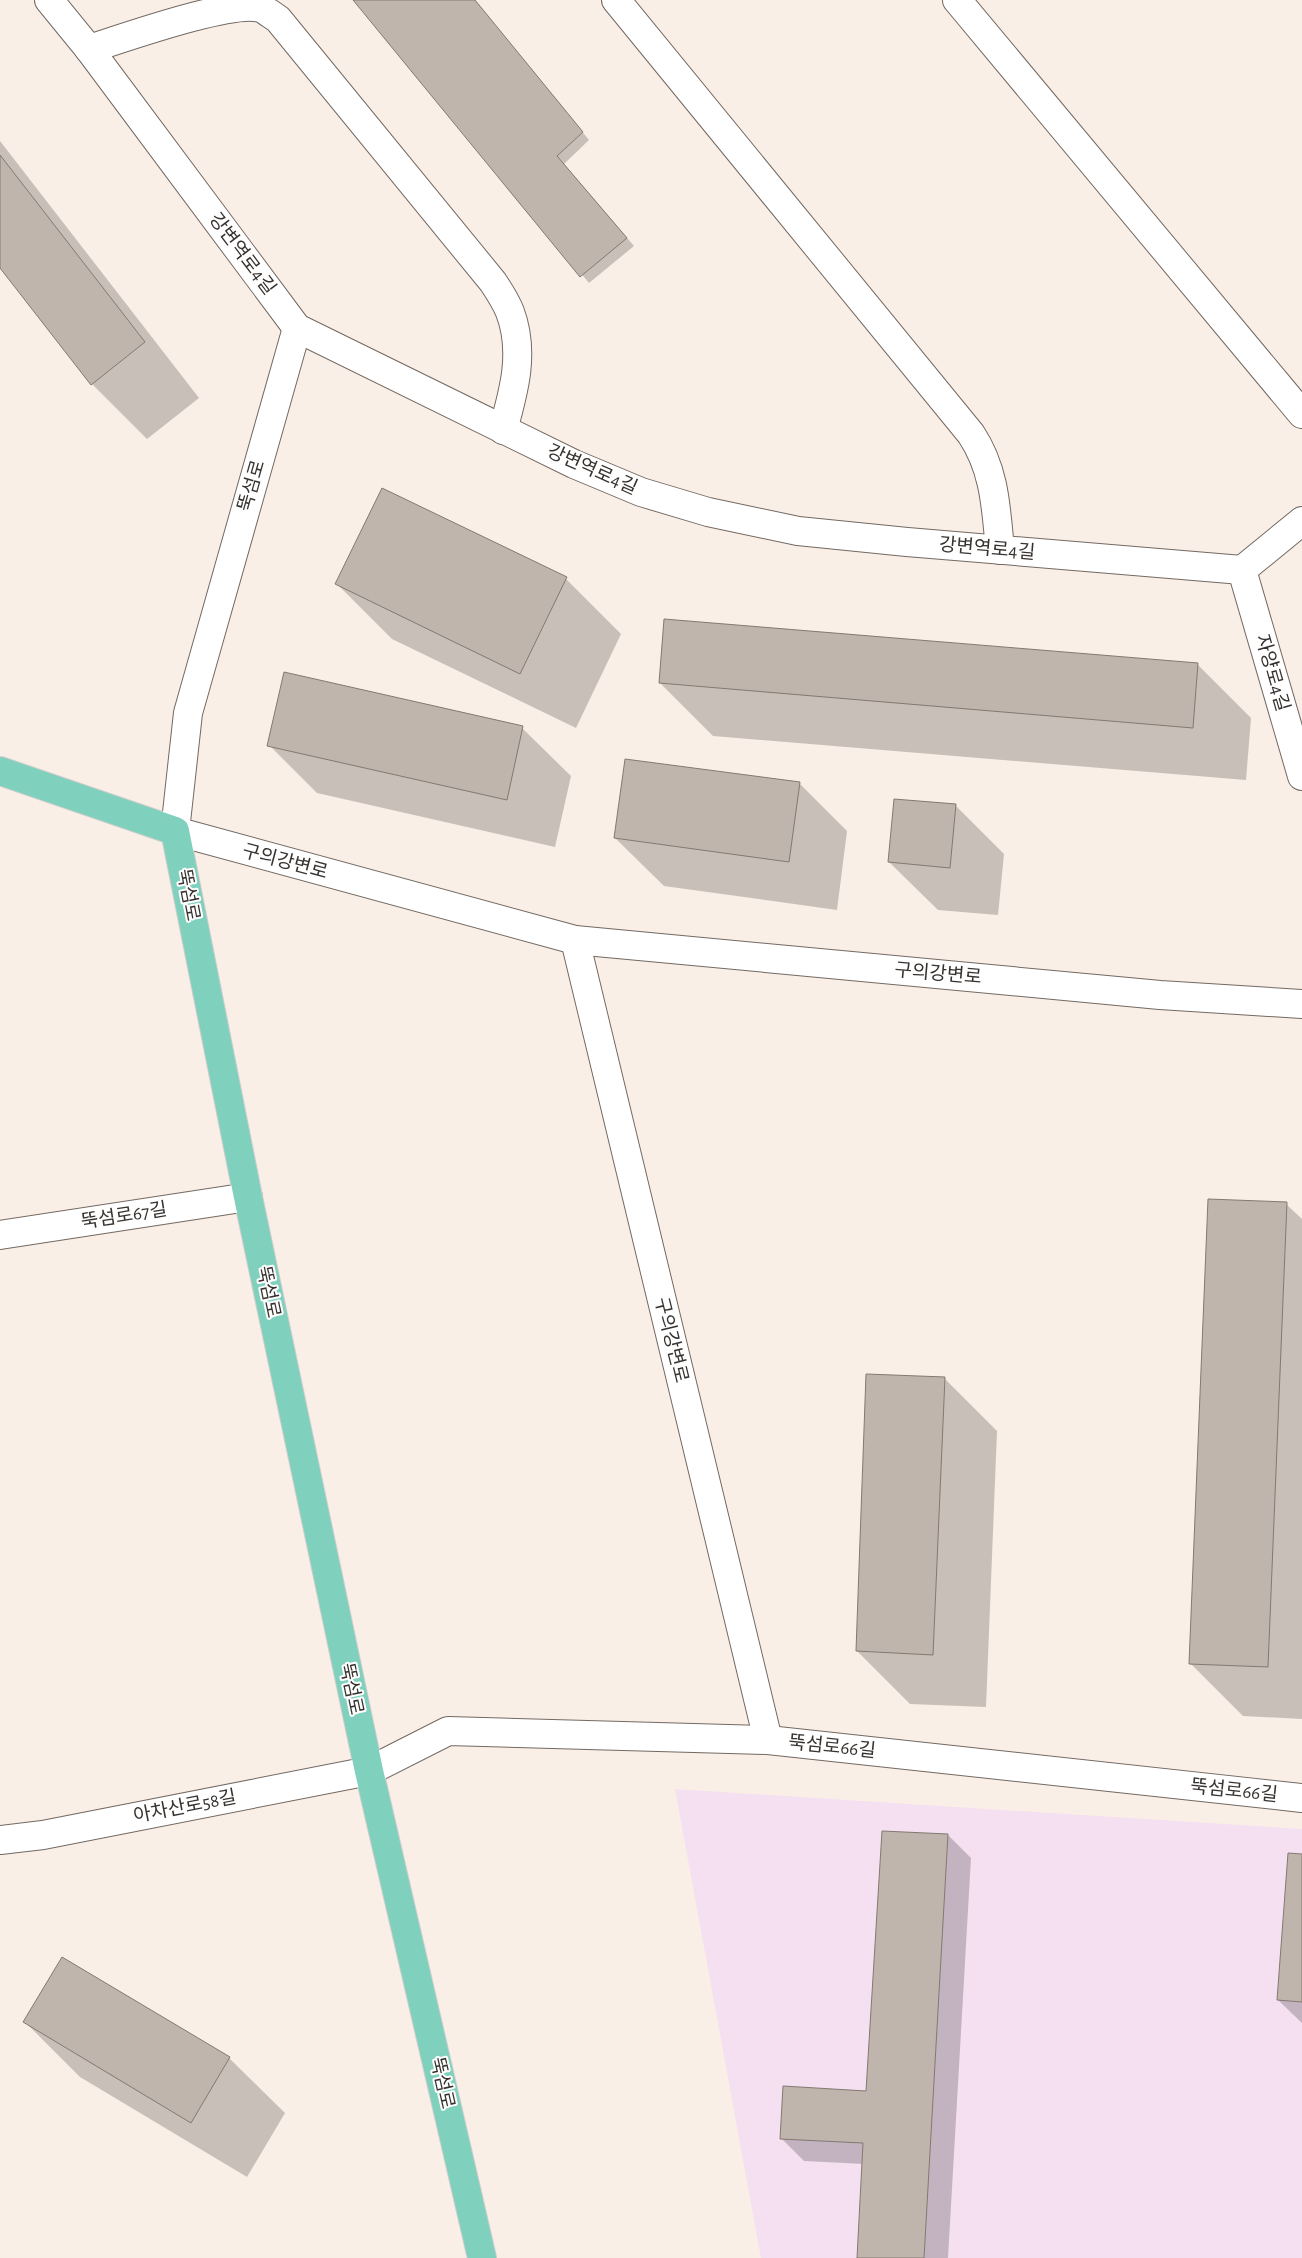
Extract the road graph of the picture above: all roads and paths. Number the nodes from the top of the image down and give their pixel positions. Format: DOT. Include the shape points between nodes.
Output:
graph roads {
  1 [pos="49,0"];
  2 [pos="616,0"];
  3 [pos="957,0"];
  4 [pos="89,49"];
  5 [pos="297,328"];
  6 [pos="1302,414"];
  7 [pos="503,430"];
  8 [pos="1302,521"];
  9 [pos="1000,550"];
  10 [pos="1242,570"];
  11 [pos="0,771"];
  12 [pos="1302,776"];
  13 [pos="175,831"];
  14 [pos="574,940"];
  15 [pos="1302,1004"];
  16 [pos="248,1197"];
  17 [pos="0,1235"];
  18 [pos="768,1740"];
  19 [pos="369,1771"];
  20 [pos="1302,1798"];
  21 [pos="0,1840"];
  22 [pos="482,2258"];
  1 -- 4 [label="street, 강변역로4길"];
  2 -- 9 [label="street" via="971,434 982,451 993,482"];
  3 -- 6 [label="street"];
  4 -- 5 [label="street, 강변역로4길"];
  4 -- 7 [label="street" via="217,9 261,8 278,19 493,282 510,310 518,356 514,390"];
  5 -- 7 [label="street, 강변역로4길"];
  5 -- 13 [label="street, 뚝섬로" via="188,713"];
  7 -- 9 [label="street, 강변역로4길" via="641,492 708,512 798,531"];
  8 -- 10 [label="street"];
  9 -- 10 [label="street, 강변역로4길"];
  10 -- 12 [label="street, 자양로4길"];
  11 -- 13 [label="main road, 구의강변로"];
  13 -- 14 [label="street, 구의강변로"];
  13 -- 16 [label="main road, 뚝섬로"];
  14 -- 15 [label="street, 구의강변로" via="1160,995"];
  14 -- 18 [label="street, 구의강변로"];
  16 -- 17 [label="street, 뚝섬로67길"];
  16 -- 19 [label="main road, 뚝섬로"];
  18 -- 19 [label="street, 뚝섬로66길" via="448,1731"];
  18 -- 20 [label="street, 뚝섬로66길"];
  19 -- 21 [label="street, 아차산로58길" via="43,1835"];
  19 -- 22 [label="main road, 뚝섬로"];
}
